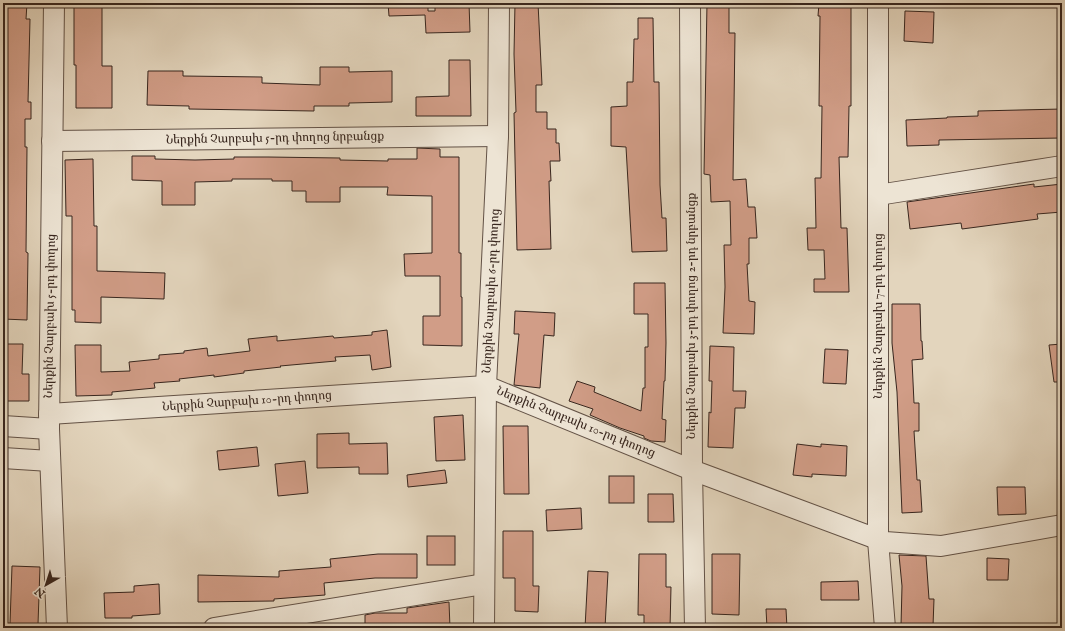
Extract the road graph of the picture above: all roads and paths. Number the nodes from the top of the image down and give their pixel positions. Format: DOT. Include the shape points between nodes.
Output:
graph roads {
  1 [pos="54,3"];
  2 [pos="499,3"];
  3 [pos="690,3"];
  4 [pos="878,3"];
  5 [pos="498,136"];
  6 [pos="52,141"];
  7 [pos="1062,166"];
  8 [pos="878,195"];
  9 [pos="486,386"];
  10 [pos="49,422"];
  11 [pos="3,426"];
  12 [pos="3,458"];
  13 [pos="50,461"];
  14 [pos="692,470"];
  15 [pos="1062,525"];
  16 [pos="878,540"];
  17 [pos="484,584"];
  18 [pos="57,628"];
  19 [pos="214,628"];
  20 [pos="484,628"];
  21 [pos="695,628"];
  22 [pos="885,628"];
  1 -- 6 [label="street, Ներքին Չարբախ 5-րդ փողոց"];
  2 -- 5 [label="street, Ներքին Չարբախ 6-րդ փողոց"];
  3 -- 14 [label="street, Ներքին Չարբախ 3-րդ փողոց 2-րդ նրբանցք"];
  4 -- 8 [label="street, Ներքին Չարբախ 7-րդ փողոց"];
  5 -- 6 [label="street, Ներքին Չարբախ 5-րդ փողոց նրբանցք"];
  5 -- 9 [label="street, Ներքին Չարբախ 6-րդ փողոց"];
  6 -- 10 [label="street, Ներքին Չարբախ 5-րդ փողոց"];
  7 -- 8 [label="street"];
  8 -- 16 [label="street, Ներքին Չարբախ 7-րդ փողոց"];
  9 -- 10 [label="street, Ներքին Չարբախ 10-րդ փողոց"];
  9 -- 14 [label="street, Ներքին Չարբախ 10-րդ փողոց"];
  9 -- 17 [label="street, Ներքին Չարբախ 6-րդ փողոց"];
  10 -- 11 [label="street, Ներքին Չարբախ 10-րդ փողոց"];
  10 -- 13 [label="street, Ներքին Չարբախ 5-րդ փողոց"];
  12 -- 13 [label="street"];
  13 -- 18 [label="street, Ներքին Չարբախ 5-րդ փողոց"];
  14 -- 16 [label="street, Ներքին Չարբախ 10-րդ փողոց"];
  14 -- 21 [label="street, Ներքին Չարբախ 3-րդ փողոց 2-րդ նրբանցք"];
  15 -- 16 [label="street, Ներքին Չարբախ 10-րդ փողոց" via="941,546"];
  16 -- 22 [label="street, Ներքին Չարբախ 7-րդ փողոց"];
  17 -- 19 [label="street"];
  17 -- 20 [label="street, Ներքին Չարբախ 6-րդ փողոց"];
}
